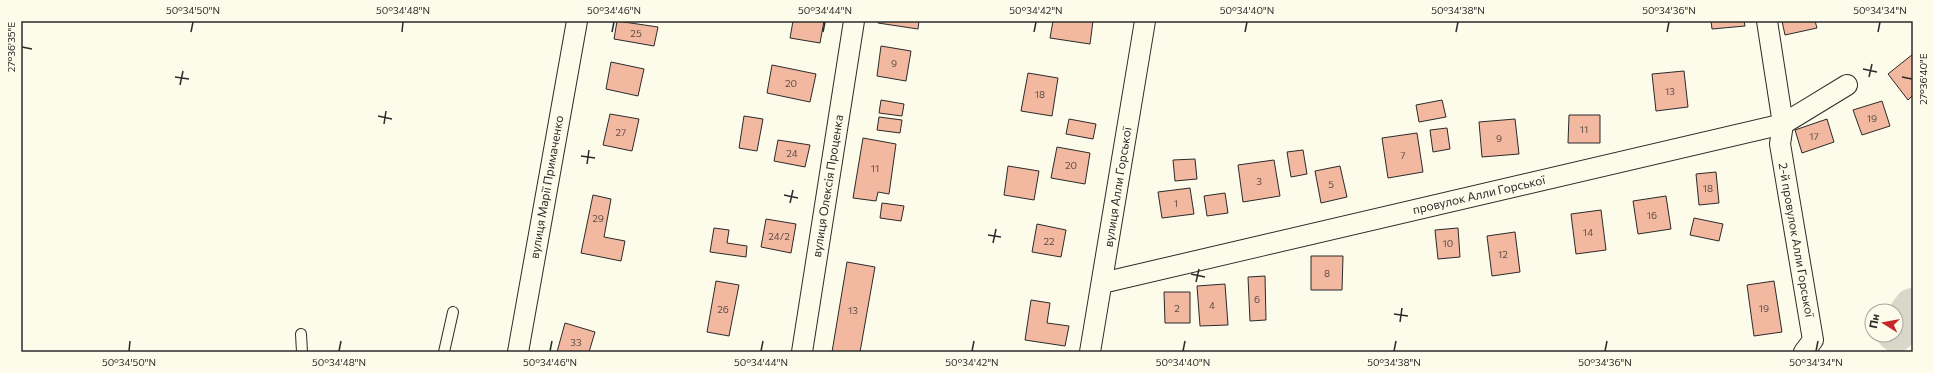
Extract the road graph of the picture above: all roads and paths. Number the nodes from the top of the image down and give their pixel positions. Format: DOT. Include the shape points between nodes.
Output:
graph roads {
  1 [pos="577,21"];
  2 [pos="854,21"];
  3 [pos="1145,21"];
  4 [pos="1767,21"];
  5 [pos="1847,85"];
  6 [pos="1784,124"];
  7 [pos="1102,283"];
  8 [pos="453,312"];
  9 [pos="302,334"];
  10 [pos="302,352"];
  11 [pos="444,352"];
  12 [pos="518,352"];
  13 [pos="802,352"];
  14 [pos="1090,352"];
  15 [pos="1804,352"];
  1 -- 12 [label="street, вулиця Марії Примаченко"];
  2 -- 13 [label="street, вулиця Олексія Проценка"];
  3 -- 7 [label="street, вулиця Алли Горської"];
  4 -- 6 [label="street"];
  5 -- 6 [label="street, провулок Алли Горської"];
  6 -- 7 [label="street, провулок Алли Горської"];
  6 -- 15 [label="street, 2-й провулок Алли Горської" via="1780,144 1813,340"];
  7 -- 14 [label="street, вулиця Алли Горської"];
  8 -- 11 [label="lane"];
  9 -- 10 [label="lane"];
}
